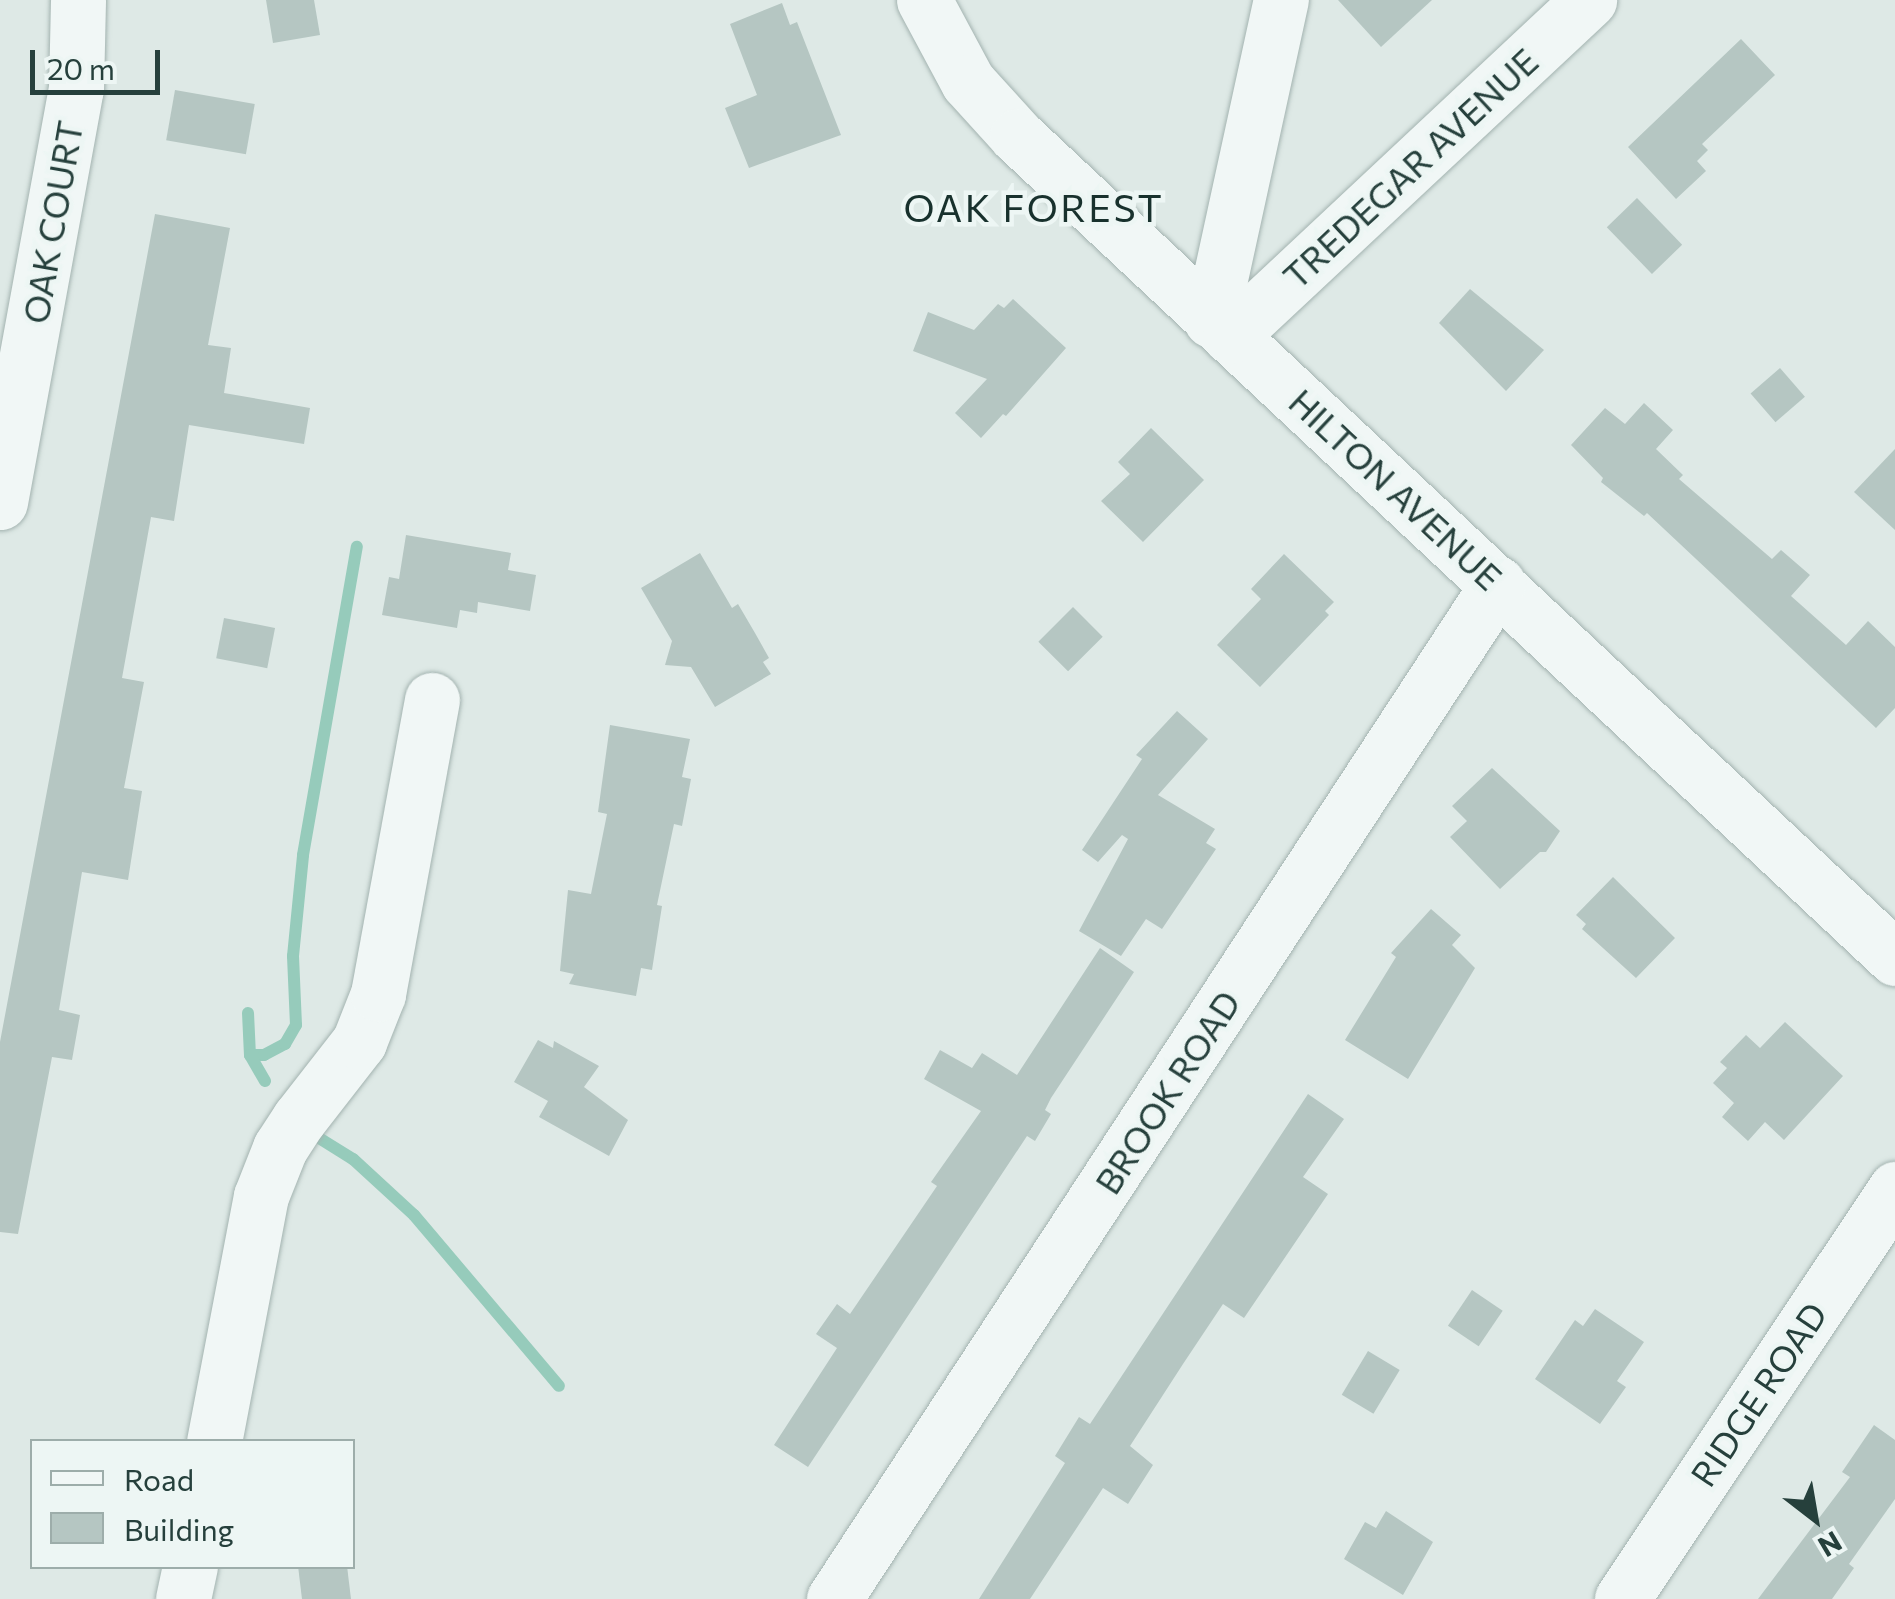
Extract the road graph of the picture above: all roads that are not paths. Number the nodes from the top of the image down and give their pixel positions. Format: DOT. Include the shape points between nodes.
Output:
graph roads {
  1 [pos="78,0"];
  2 [pos="924,0"];
  3 [pos="1281,0"];
  4 [pos="1589,0"];
  5 [pos="1221,328"];
  6 [pos="0,502"];
  7 [pos="1498,584"];
  8 [pos="432,700"];
  9 [pos="1895,958"];
  10 [pos="1895,1189"];
  11 [pos="215,1439"];
  12 [pos="189,1569"];
  13 [pos="184,1599"];
  14 [pos="834,1599"];
  15 [pos="1622,1599"];
  1 -- 6 [label="street, OAK COURT" via="76,89"];
  2 -- 5 [label="street, HILTON AVENUE" via="968,82 992,109"];
  3 -- 5 [label="street"];
  4 -- 5 [label="street, TREDEGAR AVENUE"];
  5 -- 7 [label="street, HILTON AVENUE"];
  7 -- 9 [label="street, HILTON AVENUE"];
  7 -- 14 [label="street, BROOK ROAD"];
  8 -- 11 [label="street" via="378,994 359,1042 280,1148 262,1196"];
  10 -- 15 [label="street, RIDGE ROAD"];
  12 -- 13 [label="street"];
}
